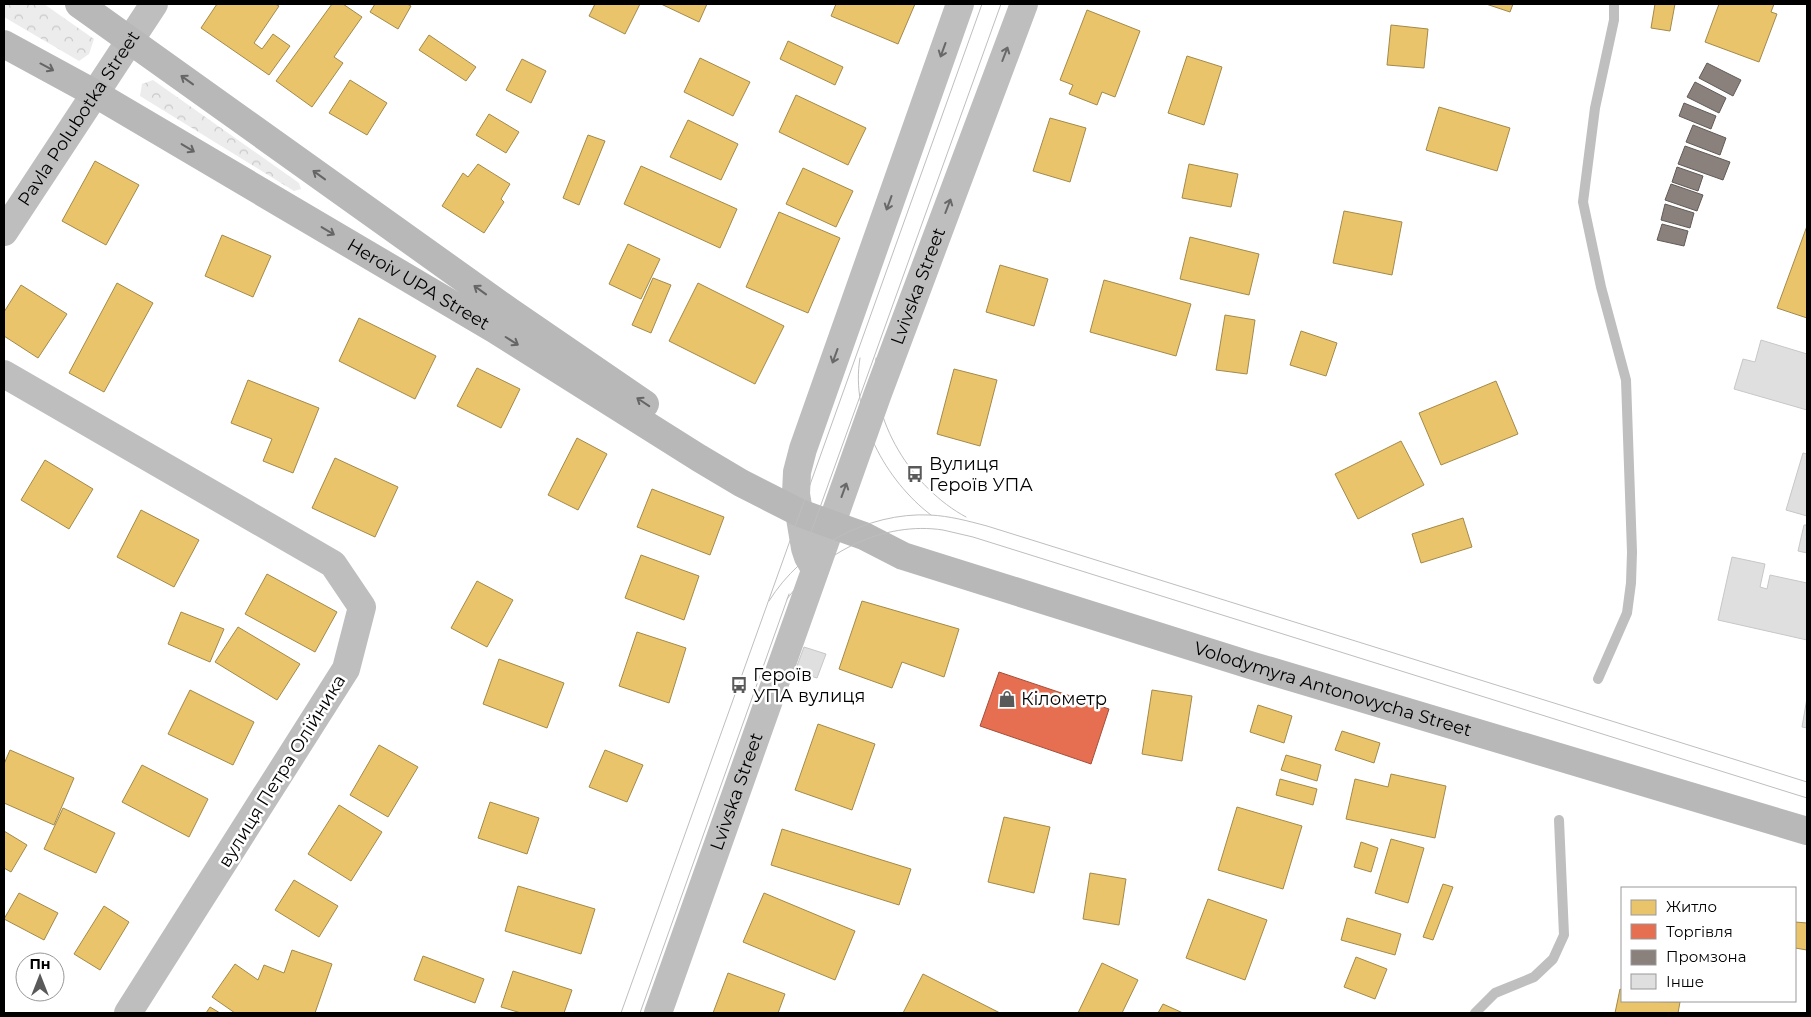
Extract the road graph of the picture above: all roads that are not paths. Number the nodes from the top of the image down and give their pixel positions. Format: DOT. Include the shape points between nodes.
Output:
graph roads {
  1 [pos="79,4"];
  2 [pos="154,4"];
  3 [pos="960,4"];
  4 [pos="1024,4"];
  5 [pos="130,39"];
  6 [pos="4,44"];
  7 [pos="94,93"];
  8 [pos="4,232"];
  9 [pos="4,374"];
  10 [pos="798,503"];
  11 [pos="833,520"];
  12 [pos="815,569"];
  13 [pos="1807,831"];
  14 [pos="128,1013"];
  15 [pos="658,1013"];
  1 -- 5 [label="street, Heroiv UPA Street"];
  2 -- 5 [label="street, Pavla Polubotka Street"];
  3 -- 10 [label="street, one-way" via="815,412 797,472"];
  11 -- 4 [label="street, Lvivska Street, one-way"];
  5 -- 7 [label="street, Pavla Polubotka Street"];
  10 -- 5 [label="street, Heroiv UPA Street, one-way" via="706,445 518,317"];
  6 -- 7 [label="street, Heroiv UPA Street, one-way"];
  7 -- 8 [label="street, Pavla Polubotka Street"];
  7 -- 10 [label="street, Heroiv UPA Street, one-way" via="494,329 741,483"];
  9 -- 14 [label="street, вулиця Петра Олійника" via="332,564 362,607 346,669"];
  10 -- 11 [label="street, Heroiv UPA Street"];
  10 -- 12 [label="street" via="805,548"];
  11 -- 12 [label="street, Lvivska Street"];
  11 -- 13 [label="street, Volodymyra Antonovycha Street" via="857,528 864,536 904,556 1250,665"];
  12 -- 15 [label="street, Lvivska Street"];
}
